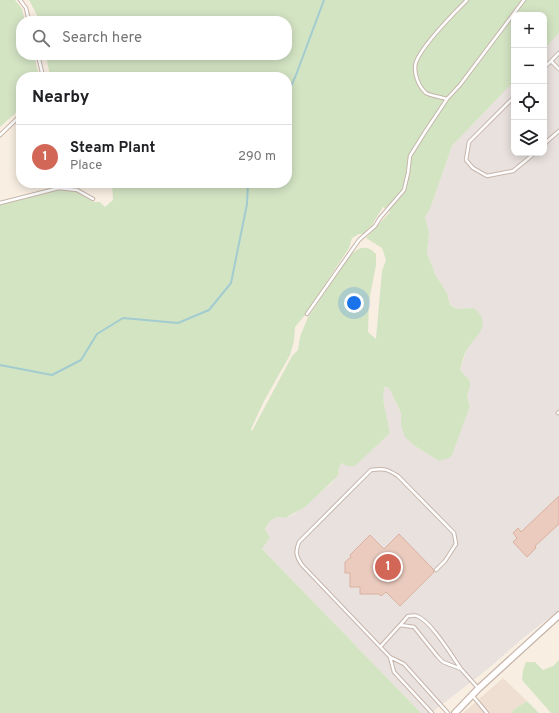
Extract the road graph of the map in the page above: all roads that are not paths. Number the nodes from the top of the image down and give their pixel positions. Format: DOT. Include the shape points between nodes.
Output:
graph roads {
  1 [pos="20,0"];
  2 [pos="467,0"];
  3 [pos="524,0"];
  4 [pos="28,16"];
  5 [pos="559,52"];
  6 [pos="39,60"];
  7 [pos="551,61"];
  8 [pos="547,65"];
  9 [pos="559,69"];
  10 [pos="42,72"];
  11 [pos="447,99"];
  12 [pos="511,100"];
  13 [pos="16,120"];
  14 [pos="559,131"];
  15 [pos="0,136"];
  16 [pos="547,141"];
  17 [pos="530,156"];
  18 [pos="93,200"];
  19 [pos="0,203"];
  20 [pos="307,314"];
  21 [pos="436,570"];
  22 [pos="559,615"];
  23 [pos="400,625"];
  24 [pos="381,646"];
  25 [pos="390,657"];
  26 [pos="461,670"];
  27 [pos="478,689"];
  28 [pos="471,695"];
  29 [pos="432,713"];
  30 [pos="448,713"];
  31 [pos="455,713"];
  32 [pos="487,713"];
  1 -- 4 [label="lane"];
  2 -- 11 [label="lane" via="430,41 415,66 418,82 427,94"];
  3 -- 11 [label="lane"];
  5 -- 7 [label="lane"];
  6 -- 10 [label="lane"];
  7 -- 8 [label="lane"];
  7 -- 9 [label="lane"];
  11 -- 20 [label="lane" via="410,156 404,190 375,226 359,240"];
  12 -- 17 [label="lane" via="469,142 466,160 473,168 487,176 513,170"];
  13 -- 15 [label="lane"];
  14 -- 16 [label="lane"];
  18 -- 19 [label="lane" via="77,190 59,188"];
  21 -- 24 [label="lane" via="456,544 454,533 388,469 371,470 299,542 296,557 302,565"];
  22 -- 27 [label="street"];
  23 -- 24 [label="lane"];
  23 -- 26 [label="lane" via="414,627 443,662"];
  23 -- 26 [label="lane" via="408,616 422,619 433,629"];
  24 -- 25 [label="lane"];
  25 -- 29 [label="lane" via="394,672"];
  25 -- 30 [label="lane" via="404,664"];
  26 -- 27 [label="lane"];
  27 -- 28 [label="street"];
  28 -- 31 [label="street"];
  28 -- 32 [label="lane"];
}
